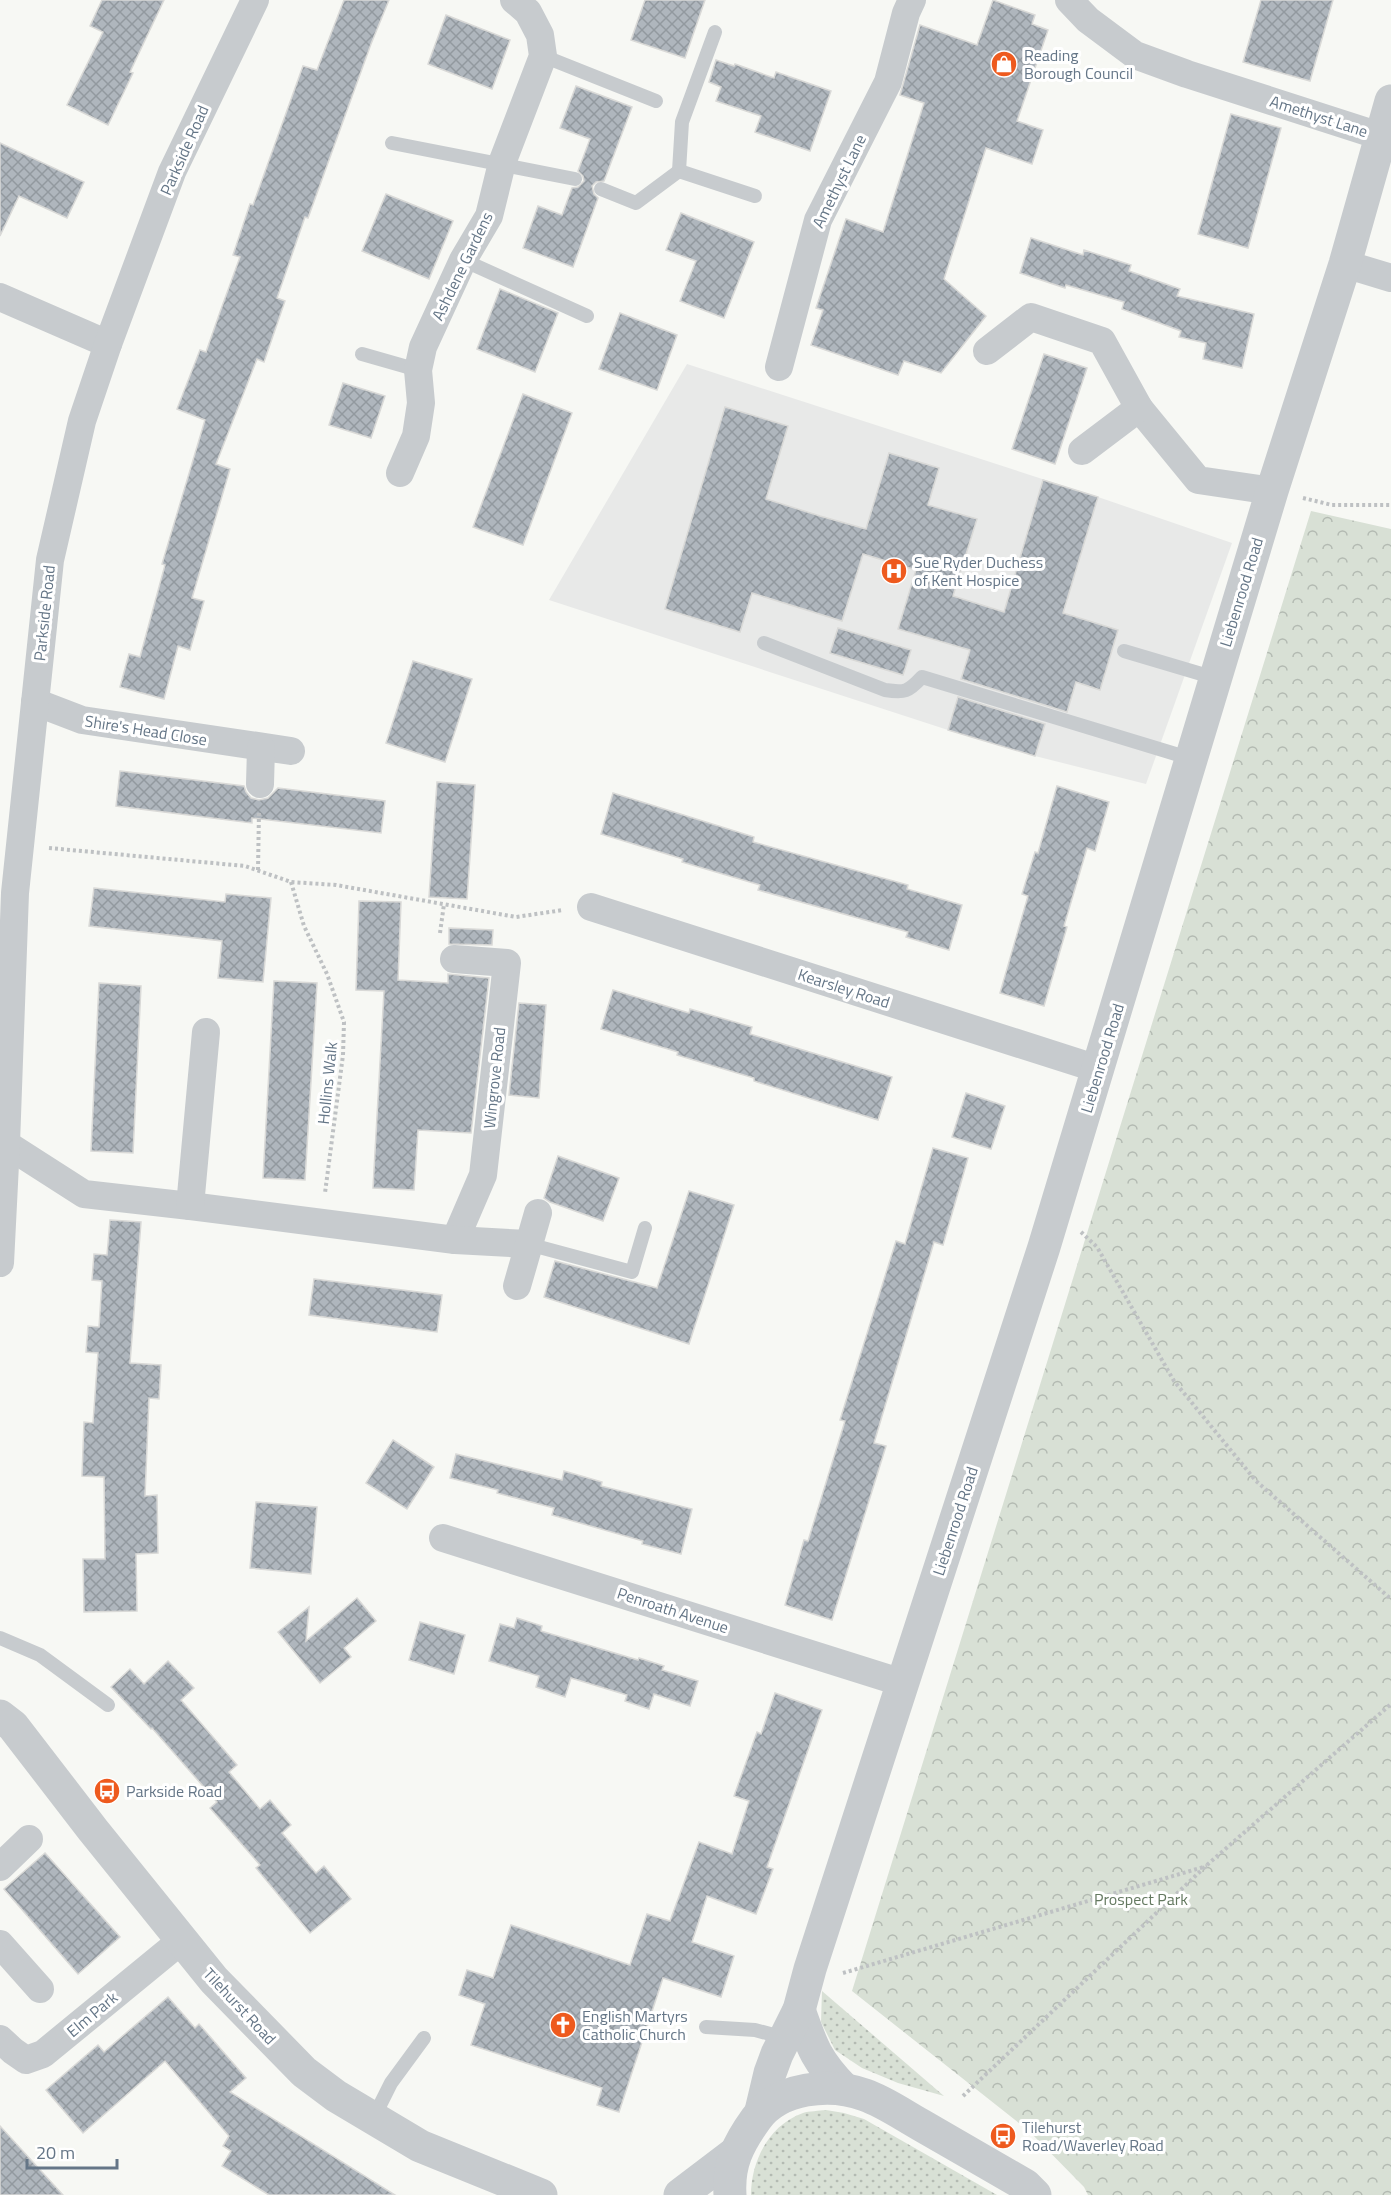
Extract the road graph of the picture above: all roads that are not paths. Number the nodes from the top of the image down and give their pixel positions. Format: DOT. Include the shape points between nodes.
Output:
graph roads {
  1 [pos="255,0"];
  2 [pos="514,0"];
  3 [pos="912,0"];
  4 [pos="1070,0"];
  5 [pos="715,32"];
  6 [pos="543,56"];
  7 [pos="656,101"];
  8 [pos="1391,101"];
  9 [pos="1380,136"];
  10 [pos="392,143"];
  11 [pos="502,163"];
  12 [pos="680,171"];
  13 [pos="575,179"];
  14 [pos="601,189"];
  15 [pos="754,196"];
  16 [pos="463,260"];
  17 [pos="1345,264"];
  18 [pos="1391,278"];
  19 [pos="0,297"];
  20 [pos="587,316"];
  21 [pos="108,344"];
  22 [pos="987,351"];
  23 [pos="362,354"];
  24 [pos="780,367"];
  25 [pos="418,370"];
  26 [pos="1139,408"];
  27 [pos="1082,451"];
  28 [pos="400,473"];
  29 [pos="1272,491"];
  30 [pos="764,643"];
  31 [pos="1124,651"];
  32 [pos="1215,678"];
  33 [pos="35,702"];
  34 [pos="261,748"];
  35 [pos="291,752"];
  36 [pos="1192,759"];
  37 [pos="260,784"];
  38 [pos="7,888"];
  39 [pos="591,907"];
  40 [pos="454,959"];
  41 [pos="206,1032"];
  42 [pos="1098,1070"];
  43 [pos="3,1144"];
  44 [pos="190,1206"];
  45 [pos="538,1213"];
  46 [pos="645,1228"];
  47 [pos="455,1240"];
  48 [pos="528,1244"];
  49 [pos="0,1263"];
  50 [pos="517,1286"];
  51 [pos="443,1538"];
  52 [pos="0,1638"];
  53 [pos="903,1683"];
  54 [pos="0,1696"];
  55 [pos="108,1705"];
  56 [pos="6,1721"];
  57 [pos="29,1839"];
  58 [pos="0,1867"];
  59 [pos="182,1940"];
  60 [pos="0,1944"];
  61 [pos="40,1989"];
  62 [pos="706,2027"];
  63 [pos="799,2031"];
  64 [pos="424,2038"];
  65 [pos="0,2039"];
  66 [pos="844,2089"];
  67 [pos="761,2111"];
  68 [pos="373,2119"];
  69 [pos="734,2154"];
  70 [pos="541,2195"];
  71 [pos="680,2195"];
  72 [pos="729,2195"];
  73 [pos="1035,2195"];
  1 -- 21 [label="street, Parkside Road" via="172,172"];
  2 -- 6 [label="street" via="528,12 540,35"];
  3 -- 24 [label="street, Amethyst Lane" via="888,82 818,220"];
  4 -- 9 [label="street, Amethyst Lane" via="1088,20 1135,55"];
  5 -- 12 [label="lane" via="682,123"];
  6 -- 7 [label="lane"];
  6 -- 11 [label="street, Ashdene Gardens"];
  8 -- 9 [label="street, Liebenrood Road"];
  9 -- 17 [label="street, Liebenrood Road"];
  10 -- 11 [label="lane"];
  11 -- 13 [label="lane"];
  11 -- 16 [label="street, Ashdene Gardens" via="489,216"];
  12 -- 14 [label="lane" via="636,203"];
  12 -- 15 [label="lane"];
  16 -- 20 [label="lane"];
  16 -- 25 [label="street, Ashdene Gardens" via="423,347"];
  17 -- 18 [label="street"];
  17 -- 29 [label="street, Liebenrood Road"];
  19 -- 21 [label="street"];
  21 -- 33 [label="street, Parkside Road" via="82,420 50,560"];
  22 -- 26 [label="street" via="1031,317 1102,341"];
  23 -- 25 [label="lane"];
  25 -- 28 [label="street, Ashdene Gardens" via="421,403 416,436"];
  26 -- 27 [label="street"];
  26 -- 29 [label="street" via="1198,480"];
  29 -- 32 [label="street, Liebenrood Road"];
  30 -- 36 [label="lane" via="885,690 910,689 922,676"];
  31 -- 32 [label="lane"];
  32 -- 36 [label="street, Liebenrood Road"];
  33 -- 34 [label="street, Shire's Head Close" via="82,720"];
  33 -- 38 [label="street, Parkside Road" via="19,846"];
  34 -- 35 [label="street, Shire's Head Close"];
  34 -- 37 [label="street"];
  36 -- 42 [label="street, Liebenrood Road"];
  38 -- 43 [label="street, Parkside Road"];
  39 -- 42 [label="street, Kearsley Road"];
  40 -- 47 [label="street, Wingrove Road" via="507,963 483,1176"];
  41 -- 44 [label="street"];
  42 -- 53 [label="street, Liebenrood Road"];
  43 -- 44 [label="street" via="84,1194"];
  43 -- 49 [label="street, Parkside Road"];
  44 -- 47 [label="street"];
  45 -- 48 [label="street"];
  46 -- 48 [label="lane" via="632,1272"];
  47 -- 48 [label="street"];
  48 -- 50 [label="street"];
  51 -- 53 [label="street, Penroath Avenue"];
  52 -- 55 [label="lane" via="40,1656"];
  53 -- 63 [label="street, Liebenrood Road" via="810,1969"];
  54 -- 56 [label="street, Tilehurst Road"];
  56 -- 59 [label="street, Tilehurst Road"];
  57 -- 58 [label="street"];
  59 -- 65 [label="street, Elm Park" via="43,2055 26,2060"];
  59 -- 68 [label="street, Tilehurst Road" via="214,1980 304,2072"];
  60 -- 61 [label="street"];
  62 -- 63 [label="lane"];
  63 -- 66 [label="street"];
  63 -- 67 [label="street, Liebenrood Road" via="770,2073"];
  64 -- 68 [label="lane" via="391,2083"];
  66 -- 67 [label="street" via="799,2091"];
  66 -- 73 [label="street" via="889,2107 1025,2185"];
  67 -- 69 [label="street"];
  68 -- 70 [label="street, Tilehurst Road" via="420,2146"];
  69 -- 71 [label="street"];
  69 -- 72 [label="street"];
}
